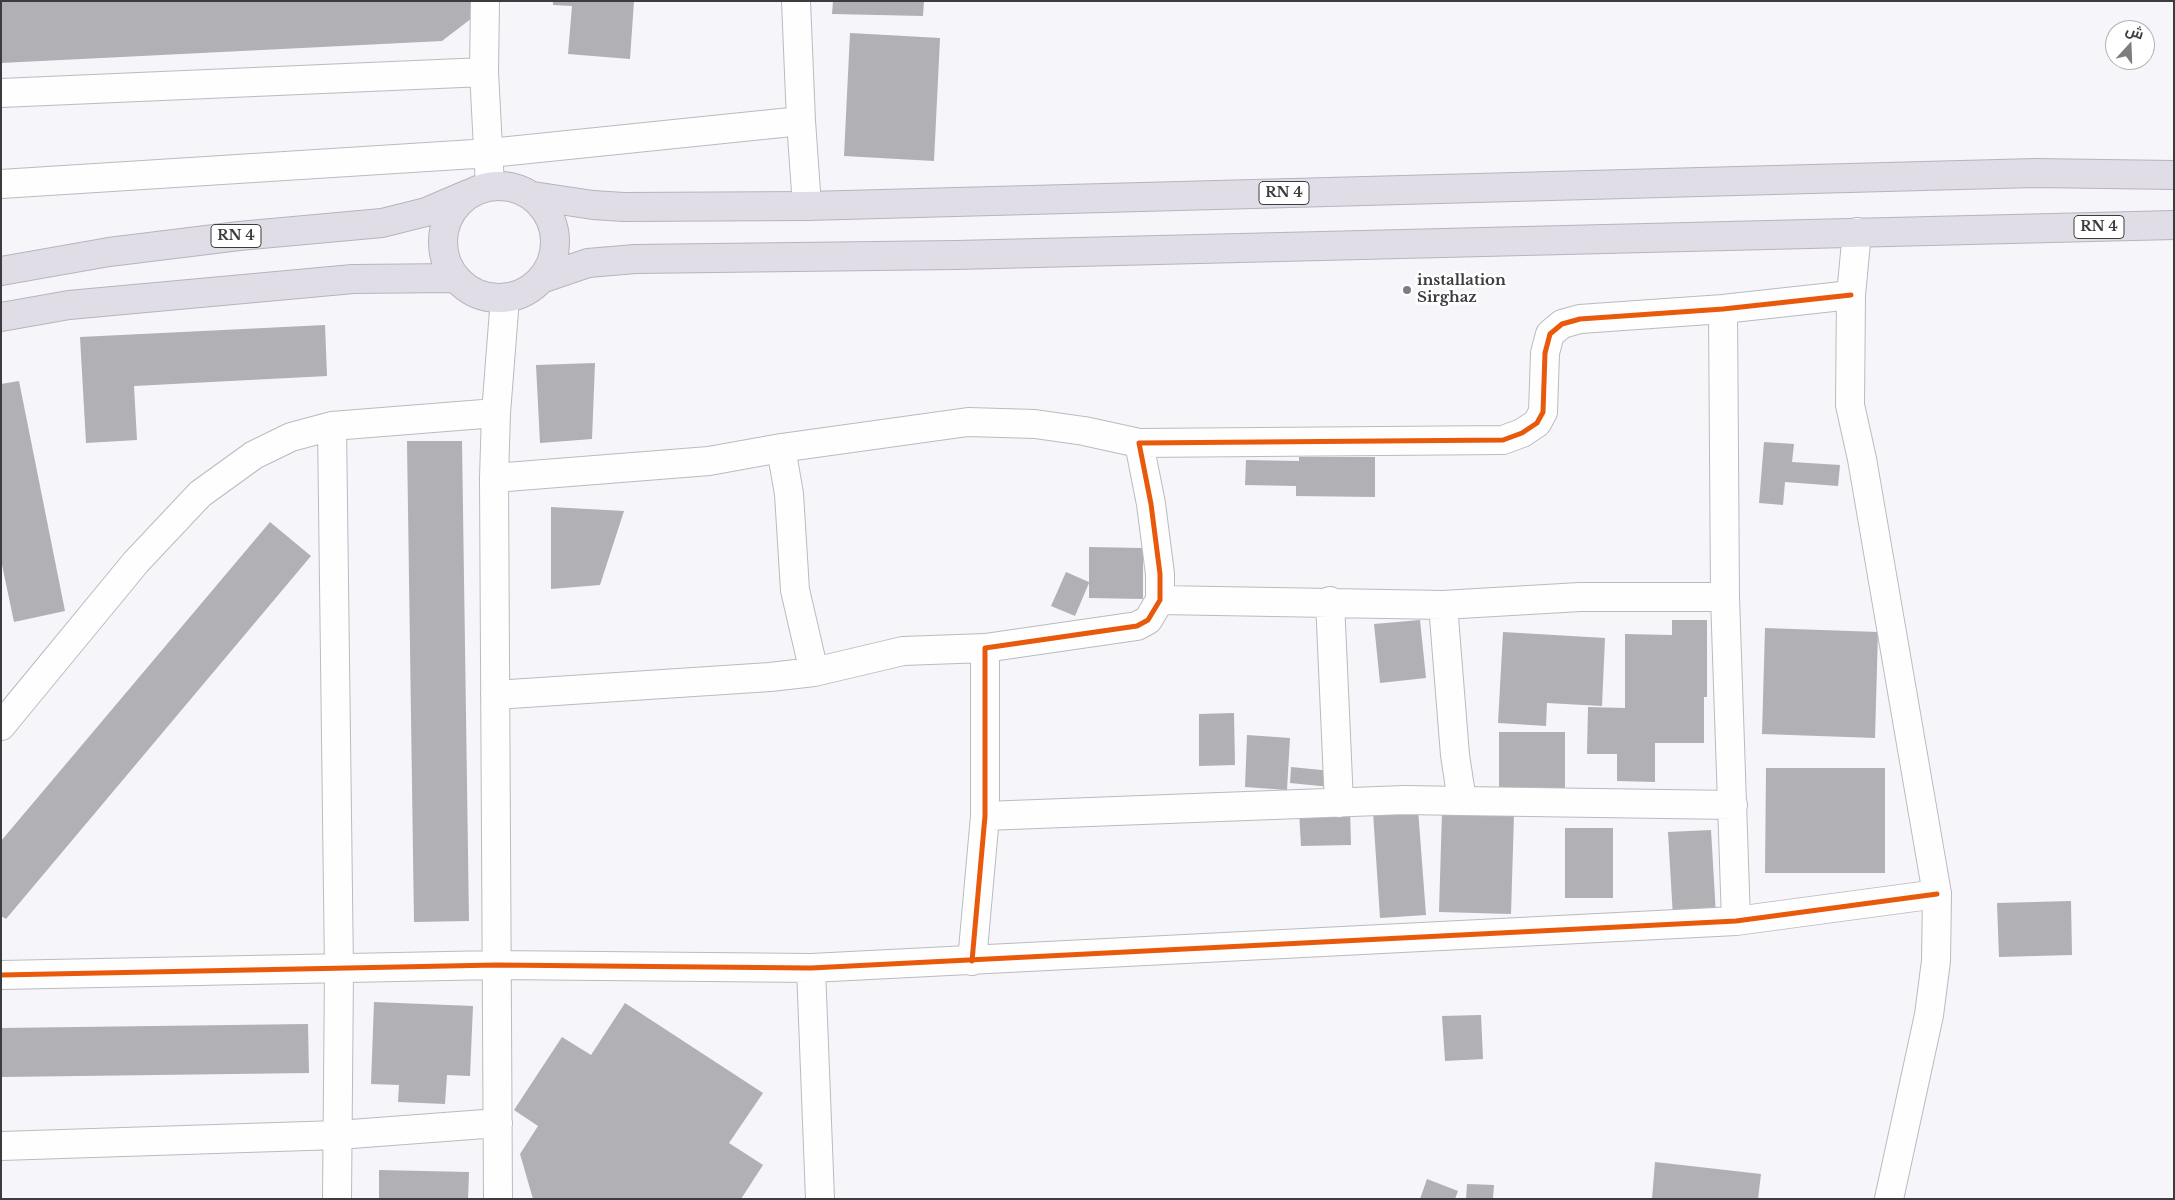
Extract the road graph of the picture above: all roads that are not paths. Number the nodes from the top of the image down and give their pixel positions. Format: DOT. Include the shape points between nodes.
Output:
graph roads {
  1 [pos="485,1"];
  2 [pos="796,1"];
  3 [pos="484,72"];
  4 [pos="1,93"];
  5 [pos="801,121"];
  6 [pos="490,153"];
  7 [pos="2174,175"];
  8 [pos="1,184"];
  9 [pos="479,190"];
  10 [pos="533,196"];
  11 [pos="807,206"];
  12 [pos="2174,226"];
  13 [pos="1857,232"];
  14 [pos="1,271"];
  15 [pos="455,278"];
  16 [pos="544,278"];
  17 [pos="1851,295"];
  18 [pos="505,298"];
  19 [pos="1723,309"];
  20 [pos="1,317"];
  21 [pos="496,413"];
  22 [pos="332,426"];
  23 [pos="1139,443"];
  24 [pos="782,448"];
  25 [pos="494,478"];
  26 [pos="1725,597"];
  27 [pos="1160,600"];
  28 [pos="1330,601"];
  29 [pos="1443,604"];
  30 [pos="985,648"];
  31 [pos="814,672"];
  32 [pos="495,696"];
  33 [pos="1,726"];
  34 [pos="1462,801"];
  35 [pos="1340,803"];
  36 [pos="1732,805"];
  37 [pos="985,816"];
  38 [pos="1937,894"];
  39 [pos="1736,921"];
  40 [pos="972,961"];
  41 [pos="496,965"];
  42 [pos="811,968"];
  43 [pos="339,970"];
  44 [pos="1,975"];
  45 [pos="498,1123"];
  46 [pos="338,1135"];
  47 [pos="1,1146"];
  48 [pos="337,1199"];
  49 [pos="498,1199"];
  50 [pos="820,1199"];
  51 [pos="1888,1199"];
  1 -- 3 [label="street"];
  2 -- 5 [label="street"];
  3 -- 4 [label="street"];
  3 -- 6 [label="street"];
  5 -- 6 [label="street"];
  5 -- 11 [label="street"];
  6 -- 8 [label="street"];
  6 -- 9 [label="street"];
  7 -- 11 [label="highway, RN 4" via="2035,173"];
  9 -- 10 [label="highway" via="513,187"];
  9 -- 14 [label="highway, RN 4" via="426,212 382,223 118,251"];
  9 -- 15 [label="highway" via="451,211 442,233 444,257"];
  10 -- 11 [label="highway, RN 4" via="624,207"];
  10 -- 16 [label="highway" via="548,214 555,235 554,257"];
  12 -- 13 [label="highway, RN 4"];
  13 -- 16 [label="highway, RN 4" via="956,255 612,259 588,263"];
  13 -- 17 [label="street"];
  15 -- 18 [label="highway" via="477,294"];
  15 -- 20 [label="highway" via="334,281 69,305"];
  16 -- 18 [label="highway" via="526,291"];
  17 -- 19 [label="street"];
  17 -- 38 [label="street" via="1850,404"];
  18 -- 21 [label="street"];
  19 -- 23 [label="street" via="1580,319 1562,324 1550,334 1544,353 1543,412 1530,428 1503,440"];
  19 -- 26 [label="street"];
  21 -- 22 [label="street"];
  21 -- 25 [label="street"];
  22 -- 33 [label="street" via="291,437 254,455 200,494 136,562"];
  22 -- 43 [label="street"];
  23 -- 24 [label="street" via="1084,430 1035,424 968,422"];
  23 -- 27 [label="street" via="1154,522"];
  24 -- 25 [label="street" via="709,460"];
  24 -- 31 [label="street" via="789,494 794,590"];
  25 -- 32 [label="street"];
  26 -- 29 [label="street" via="1580,597"];
  26 -- 36 [label="street"];
  27 -- 28 [label="street"];
  27 -- 30 [label="street" via="1148,620 1137,626"];
  28 -- 29 [label="street"];
  28 -- 35 [label="street"];
  29 -- 34 [label="street" via="1455,755"];
  30 -- 31 [label="street" via="903,651"];
  30 -- 37 [label="street"];
  31 -- 32 [label="street"];
  32 -- 41 [label="street"];
  34 -- 35 [label="street"];
  34 -- 36 [label="street"];
  35 -- 37 [label="street"];
  36 -- 39 [label="street"];
  37 -- 40 [label="street"];
  38 -- 39 [label="street"];
  38 -- 51 [label="street" via="1936,962 1929,1015"];
  39 -- 40 [label="street"];
  40 -- 42 [label="street"];
  41 -- 42 [label="street"];
  41 -- 43 [label="street"];
  41 -- 45 [label="street"];
  42 -- 50 [label="street"];
  43 -- 44 [label="street"];
  43 -- 46 [label="street"];
  45 -- 46 [label="street"];
  45 -- 49 [label="street"];
  46 -- 47 [label="street"];
  46 -- 48 [label="street"];
}
